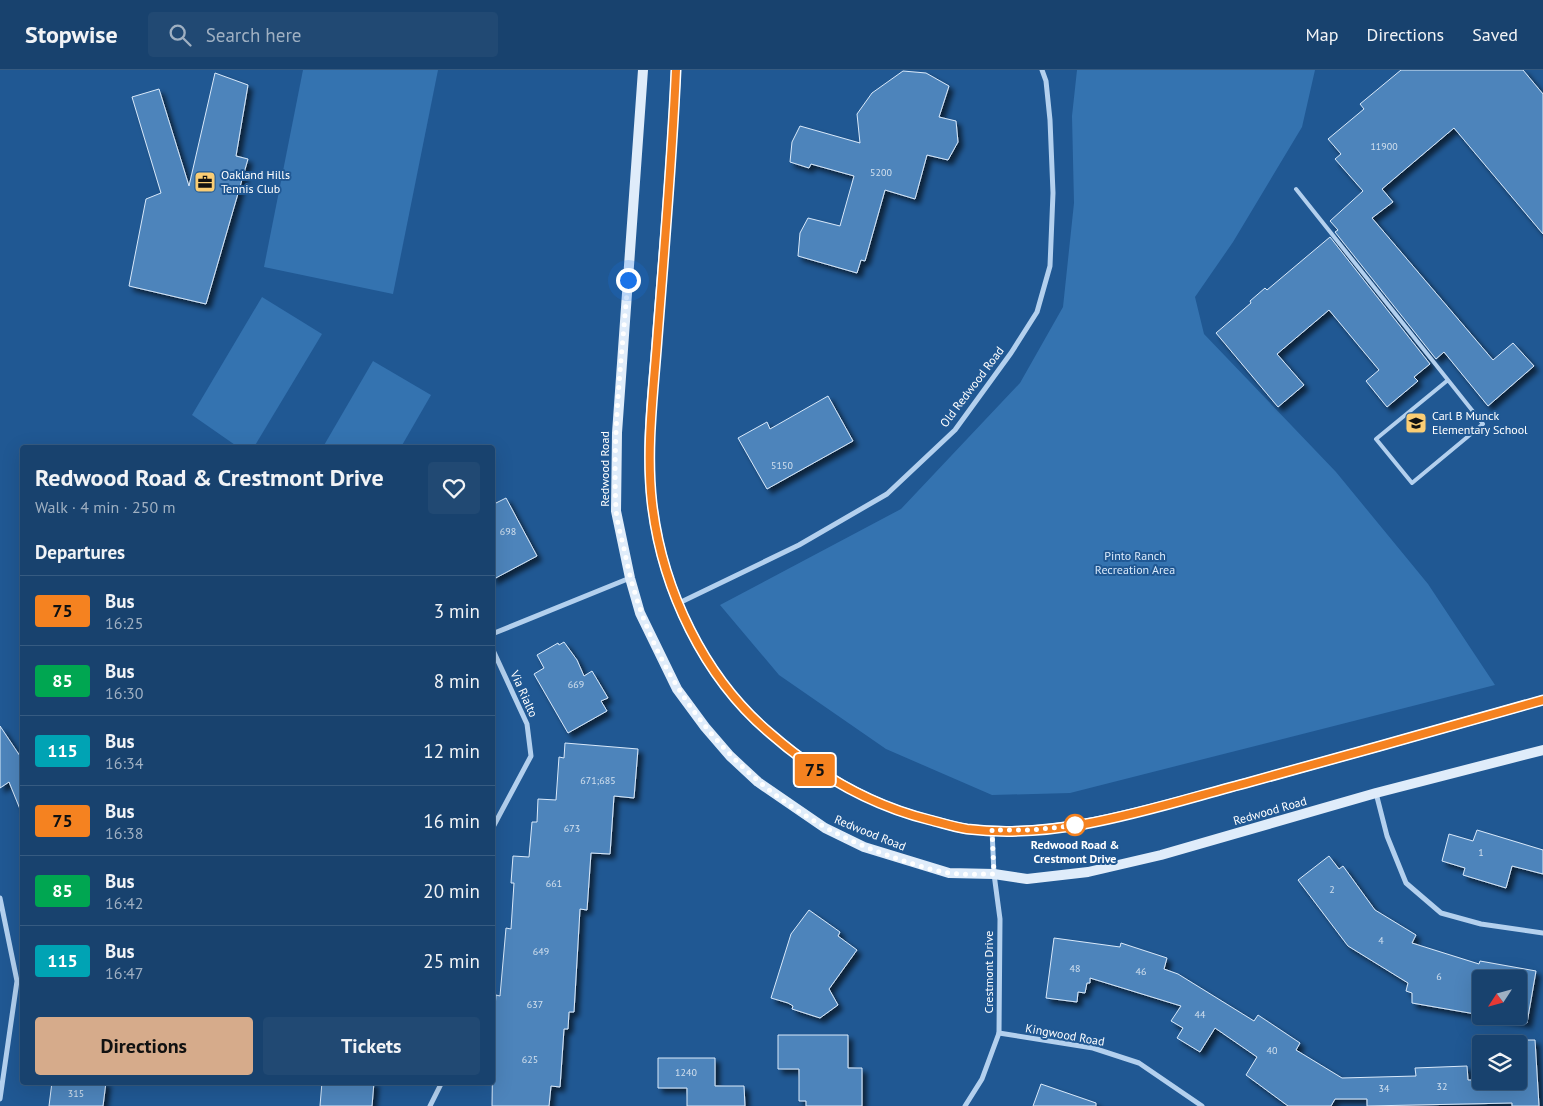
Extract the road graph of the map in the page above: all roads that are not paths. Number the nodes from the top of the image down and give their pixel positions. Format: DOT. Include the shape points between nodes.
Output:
graph roads {
  1 [pos="643,70"];
  2 [pos="676,70"];
  3 [pos="1042,70"];
  4 [pos="1296,189"];
  5 [pos="1448,380"];
  6 [pos="630,578"];
  7 [pos="678,603"];
  8 [pos="495,633"];
  9 [pos="495,655"];
  10 [pos="1543,700"];
  11 [pos="1543,750"];
  12 [pos="1376,793"];
  13 [pos="495,823"];
  14 [pos="992,830"];
  15 [pos="994,874"];
  16 [pos="0,898"];
  17 [pos="1543,933"];
  18 [pos="999,1033"];
  19 [pos="440,1085"];
  20 [pos="0,1098"];
  21 [pos="430,1106"];
  22 [pos="965,1106"];
  23 [pos="1202,1106"];
  1 -- 6 [label="main road, Redwood Road" via="617,432 616,511"];
  2 -- 7 [label="main road" via="650,439 652,502 664,564"];
  3 -- 7 [label="street, Old Redwood Road" via="1050,120 1050,266 1037,312 1011,353 955,430 887,494 799,546"];
  4 -- 5 [label="lane"];
  5 -- 5 [label="lane" via="1483,424 1412,483 1376,439"];
  6 -- 8 [label="street"];
  6 -- 15 [label="main road, Redwood Road" via="640,613 677,689 730,756 758,782 825,828 864,847 949,873"];
  7 -- 14 [label="main road" via="710,664 734,698 760,726 814,769 876,802 909,815 965,829"];
  9 -- 13 [label="street, Via Rialto" via="526,724 531,756"];
  10 -- 14 [label="main road" via="1129,814 1054,828"];
  11 -- 12 [label="main road, Redwood Road"];
  12 -- 15 [label="main road, Redwood Road" via="1161,855 1088,872 1027,879"];
  12 -- 17 [label="street" via="1387,836 1406,883 1441,913 1481,924"];
  14 -- 15 [label="street, Crestmont Drive"];
  15 -- 18 [label="street, Crestmont Drive" via="1000,919"];
  16 -- 20 [label="street" via="17,981"];
  18 -- 22 [label="street, Crestmont Drive" via="982,1079"];
  18 -- 23 [label="street, Kingwood Road" via="1093,1048 1139,1063"];
  19 -- 21 [label="street"];
}
